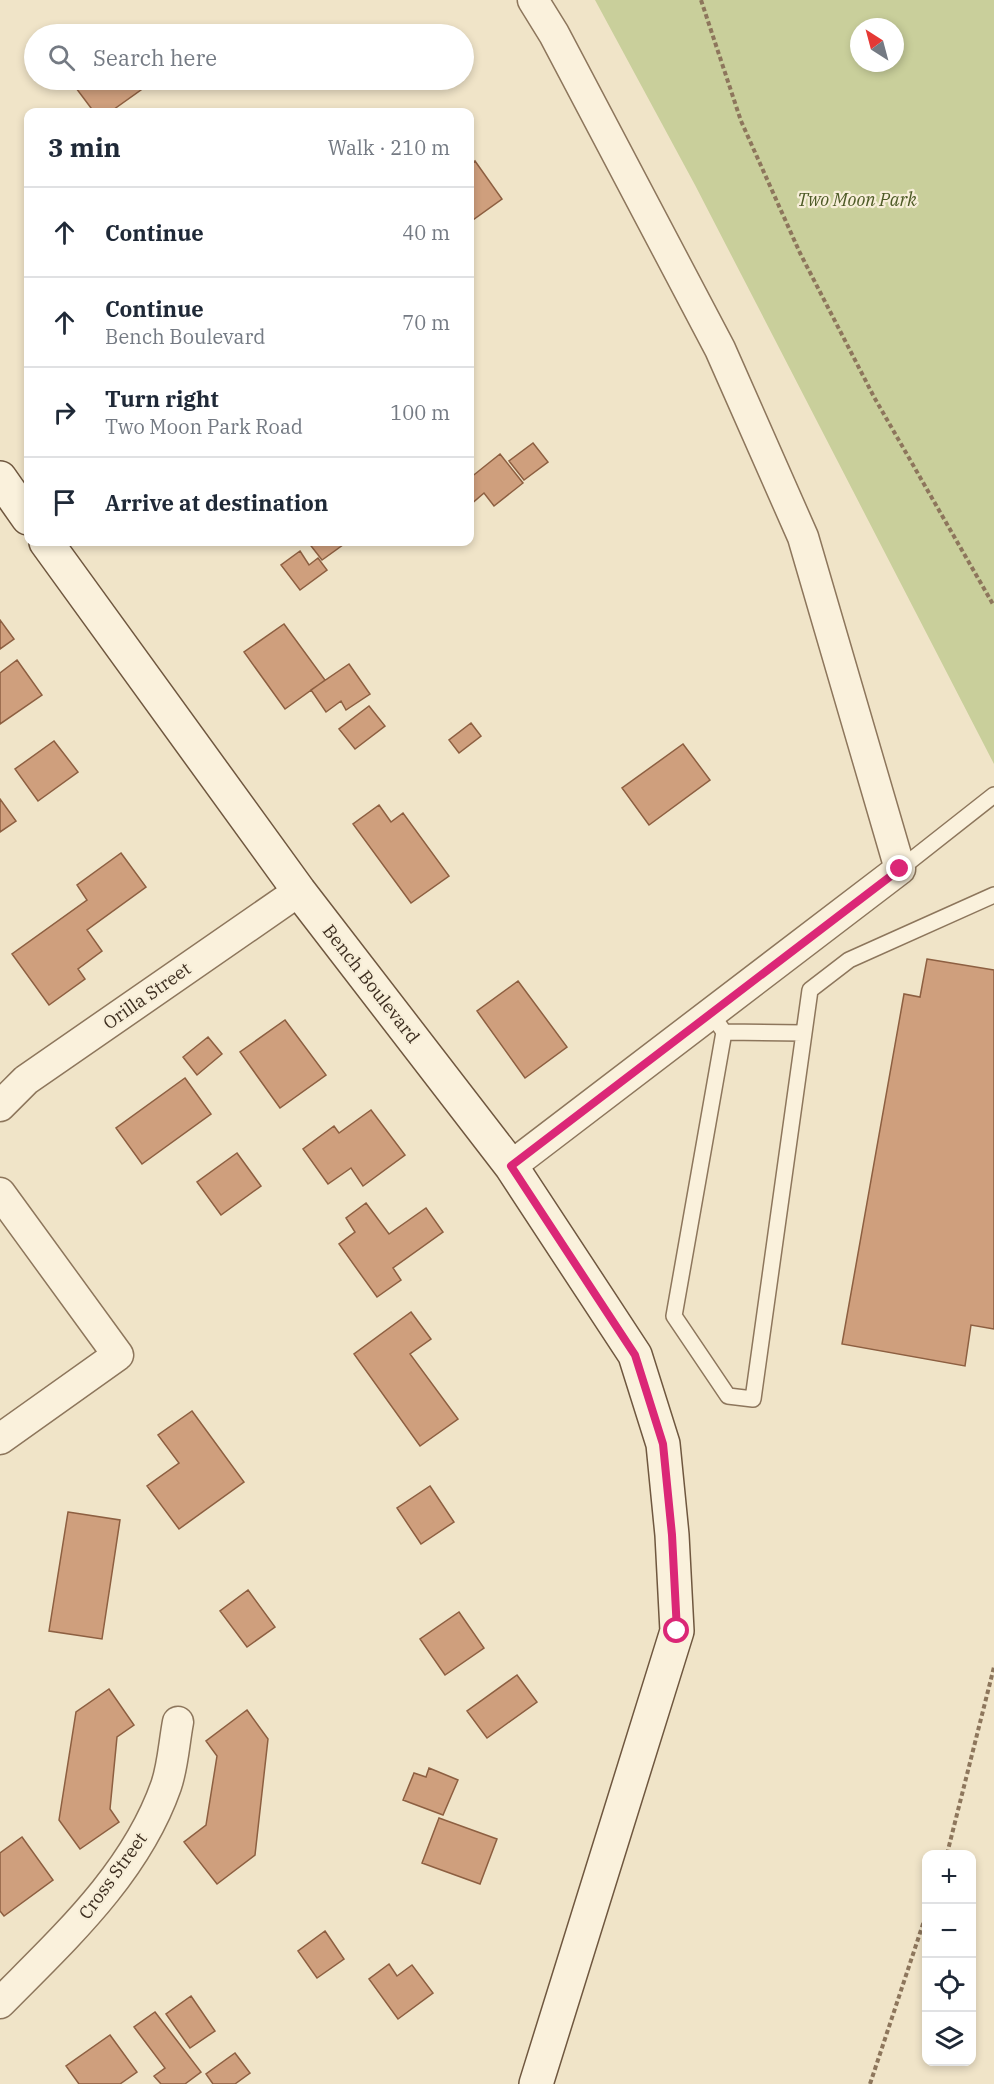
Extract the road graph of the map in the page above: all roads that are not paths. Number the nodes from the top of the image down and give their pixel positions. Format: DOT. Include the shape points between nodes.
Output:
graph roads {
  1 [pos="533,0"];
  2 [pos="0,478"];
  3 [pos="24,512"];
  4 [pos="49,546"];
  5 [pos="994,795"];
  6 [pos="900,869"];
  7 [pos="299,891"];
  8 [pos="994,895"];
  9 [pos="718,1023"];
  10 [pos="803,1033"];
  11 [pos="0,1106"];
  12 [pos="511,1166"];
  13 [pos="0,1193"];
  14 [pos="0,1440"];
  15 [pos="178,1722"];
  16 [pos="0,2003"];
  17 [pos="536,2084"];
  1 -- 6 [label="street" via="720,349 803,537"];
  2 -- 3 [label="main road"];
  4 -- 7 [label="main road, Bench Boulevard"];
  5 -- 6 [label="lane"];
  6 -- 9 [label="street"];
  7 -- 11 [label="street, Orilla Street" via="26,1080"];
  7 -- 12 [label="main road, Bench Boulevard"];
  8 -- 10 [label="lane" via="849,960 810,990"];
  9 -- 10 [label="lane"];
  9 -- 10 [label="lane" via="674,1316 728,1396 753,1399"];
  9 -- 12 [label="street"];
  12 -- 17 [label="main road, Bench Boulevard" via="635,1355 663,1444 677,1631"];
  13 -- 14 [label="street" via="118,1355"];
  15 -- 16 [label="street, Cross Street" via="167,1784 144,1835 91,1912"];
}
